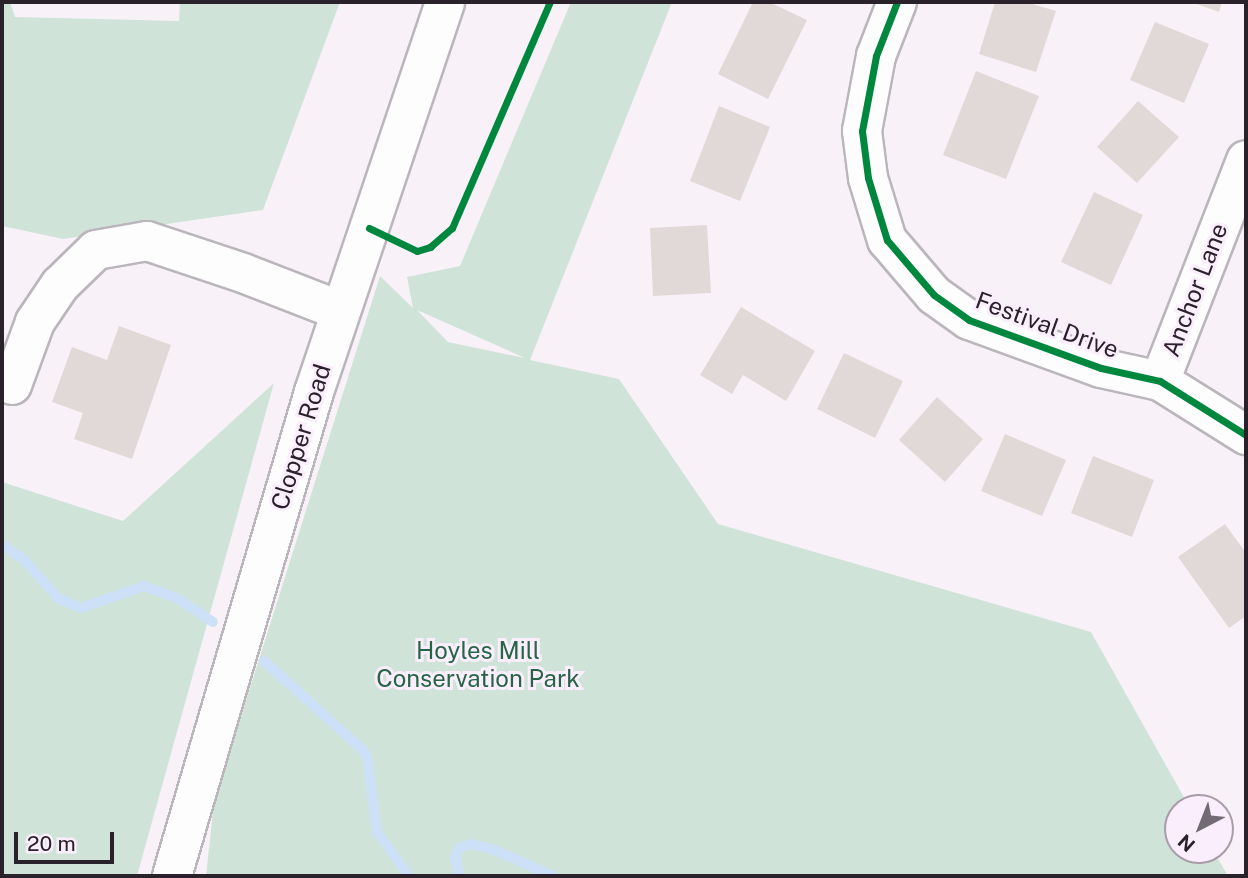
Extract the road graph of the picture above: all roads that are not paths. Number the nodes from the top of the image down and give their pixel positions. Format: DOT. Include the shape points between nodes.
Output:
graph roads {
  1 [pos="445,2"];
  2 [pos="897,2"];
  3 [pos="1246,160"];
  4 [pos="341,311"];
  5 [pos="1160,381"];
  6 [pos="12,385"];
  7 [pos="1246,435"];
  8 [pos="172,876"];
  1 -- 4 [label="main road, Clopper Road"];
  2 -- 5 [label="main road, Festival Drive" via="876,56 862,131 867,178 887,240 934,295 969,320 1101,368"];
  3 -- 5 [label="main road, Anchor Lane"];
  4 -- 6 [label="main road" via="147,242 96,250 60,285 35,322"];
  4 -- 8 [label="main road, Clopper Road"];
  5 -- 7 [label="main road, Festival Drive"];
}
